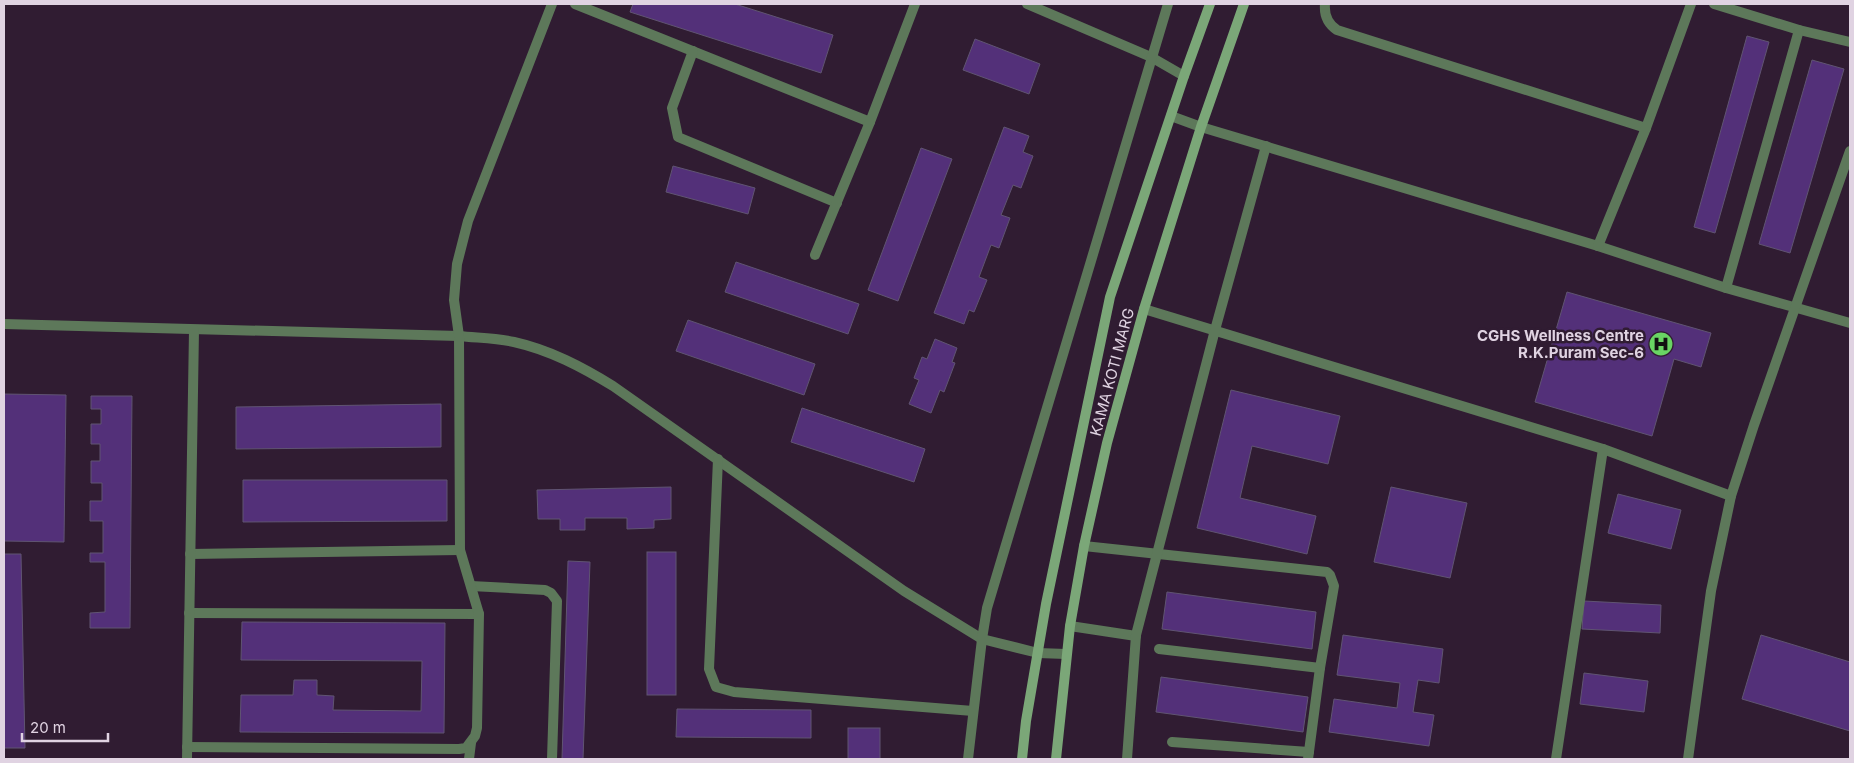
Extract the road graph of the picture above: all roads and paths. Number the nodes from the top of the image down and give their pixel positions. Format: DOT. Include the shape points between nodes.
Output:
graph roads {
  1 [pos="552,4"];
  2 [pos="575,4"];
  3 [pos="915,4"];
  4 [pos="1027,4"];
  5 [pos="1168,4"];
  6 [pos="1210,4"];
  7 [pos="1244,4"];
  8 [pos="1324,4"];
  9 [pos="1691,4"];
  10 [pos="1714,4"];
  11 [pos="1799,30"];
  12 [pos="1850,42"];
  13 [pos="692,51"];
  14 [pos="1151,57"];
  15 [pos="1184,76"];
  16 [pos="1171,116"];
  17 [pos="870,122"];
  18 [pos="1201,127"];
  19 [pos="1646,128"];
  20 [pos="1266,146"];
  21 [pos="1850,151"];
  22 [pos="837,203"];
  23 [pos="1598,246"];
  24 [pos="815,255"];
  25 [pos="1726,288"];
  26 [pos="1796,307"];
  27 [pos="1144,309"];
  28 [pos="1850,323"];
  29 [pos="4,324"];
  30 [pos="194,330"];
  31 [pos="1215,330"];
  32 [pos="459,336"];
  33 [pos="1603,449"];
  34 [pos="718,459"];
  35 [pos="1731,496"];
  36 [pos="1084,546"];
  37 [pos="460,550"];
  38 [pos="1156,553"];
  39 [pos="190,554"];
  40 [pos="470,586"];
  41 [pos="189,613"];
  42 [pos="479,614"];
  43 [pos="1070,626"];
  44 [pos="1136,636"];
  45 [pos="982,639"];
  46 [pos="1159,649"];
  47 [pos="1038,653"];
  48 [pos="1066,654"];
  49 [pos="1320,668"];
  50 [pos="973,711"];
  51 [pos="1172,742"];
  52 [pos="471,744"];
  53 [pos="187,747"];
  54 [pos="1308,756"];
  55 [pos="187,759"];
  56 [pos="469,759"];
  57 [pos="552,759"];
  58 [pos="968,759"];
  59 [pos="1022,759"];
  60 [pos="1056,759"];
  61 [pos="1127,759"];
  62 [pos="1556,759"];
  63 [pos="1688,759"];
  1 -- 32 [label="street" via="462,243 454,300"];
  2 -- 13 [label="street"];
  3 -- 17 [label="street"];
  4 -- 14 [label="street"];
  5 -- 14 [label="street"];
  6 -- 15 [label="street, KAMA KOTI MARG"];
  7 -- 18 [label="street, KAMA KOTI MARG"];
  8 -- 19 [label="street" via="1328,21 1338,30"];
  9 -- 19 [label="street"];
  10 -- 11 [label="street"];
  11 -- 12 [label="street"];
  11 -- 25 [label="street"];
  13 -- 17 [label="street"];
  13 -- 22 [label="street" via="672,108 678,137"];
  14 -- 15 [label="street"];
  14 -- 45 [label="street" via="987,608"];
  15 -- 16 [label="street, KAMA KOTI MARG"];
  16 -- 18 [label="street"];
  16 -- 47 [label="street, KAMA KOTI MARG" via="1110,297"];
  17 -- 22 [label="street"];
  18 -- 20 [label="street"];
  18 -- 27 [label="street, KAMA KOTI MARG"];
  19 -- 23 [label="street"];
  20 -- 23 [label="street"];
  20 -- 31 [label="street"];
  21 -- 26 [label="street"];
  22 -- 24 [label="street"];
  23 -- 25 [label="street"];
  25 -- 26 [label="street"];
  26 -- 28 [label="street"];
  26 -- 35 [label="street"];
  27 -- 31 [label="street"];
  27 -- 36 [label="street, KAMA KOTI MARG" via="1107,443"];
  29 -- 30 [label="street"];
  30 -- 32 [label="street"];
  30 -- 39 [label="street"];
  31 -- 33 [label="street"];
  31 -- 38 [label="street"];
  32 -- 34 [label="street" via="513,342 575,363 614,386"];
  32 -- 37 [label="street"];
  33 -- 35 [label="street"];
  33 -- 62 [label="street"];
  34 -- 45 [label="street" via="904,591"];
  34 -- 50 [label="street" via="709,669 716,687 734,692"];
  35 -- 63 [label="street" via="1712,591"];
  36 -- 38 [label="street"];
  36 -- 43 [label="street, KAMA KOTI MARG"];
  37 -- 39 [label="street"];
  37 -- 40 [label="street"];
  38 -- 44 [label="street"];
  38 -- 49 [label="street" via="1327,572 1334,586"];
  39 -- 41 [label="street"];
  40 -- 42 [label="street"];
  40 -- 57 [label="street" via="545,590 557,601"];
  41 -- 42 [label="street"];
  41 -- 53 [label="street"];
  42 -- 52 [label="street" via="477,728"];
  43 -- 44 [label="street"];
  43 -- 48 [label="street, KAMA KOTI MARG"];
  44 -- 61 [label="street"];
  45 -- 47 [label="street"];
  45 -- 50 [label="street"];
  46 -- 49 [label="street"];
  47 -- 48 [label="street"];
  47 -- 59 [label="street, KAMA KOTI MARG"];
  48 -- 60 [label="street, KAMA KOTI MARG"];
  49 -- 54 [label="street"];
  50 -- 58 [label="street"];
  51 -- 54 [label="street"];
  52 -- 53 [label="street" via="459,749"];
  52 -- 56 [label="street"];
  53 -- 55 [label="street"];
}
